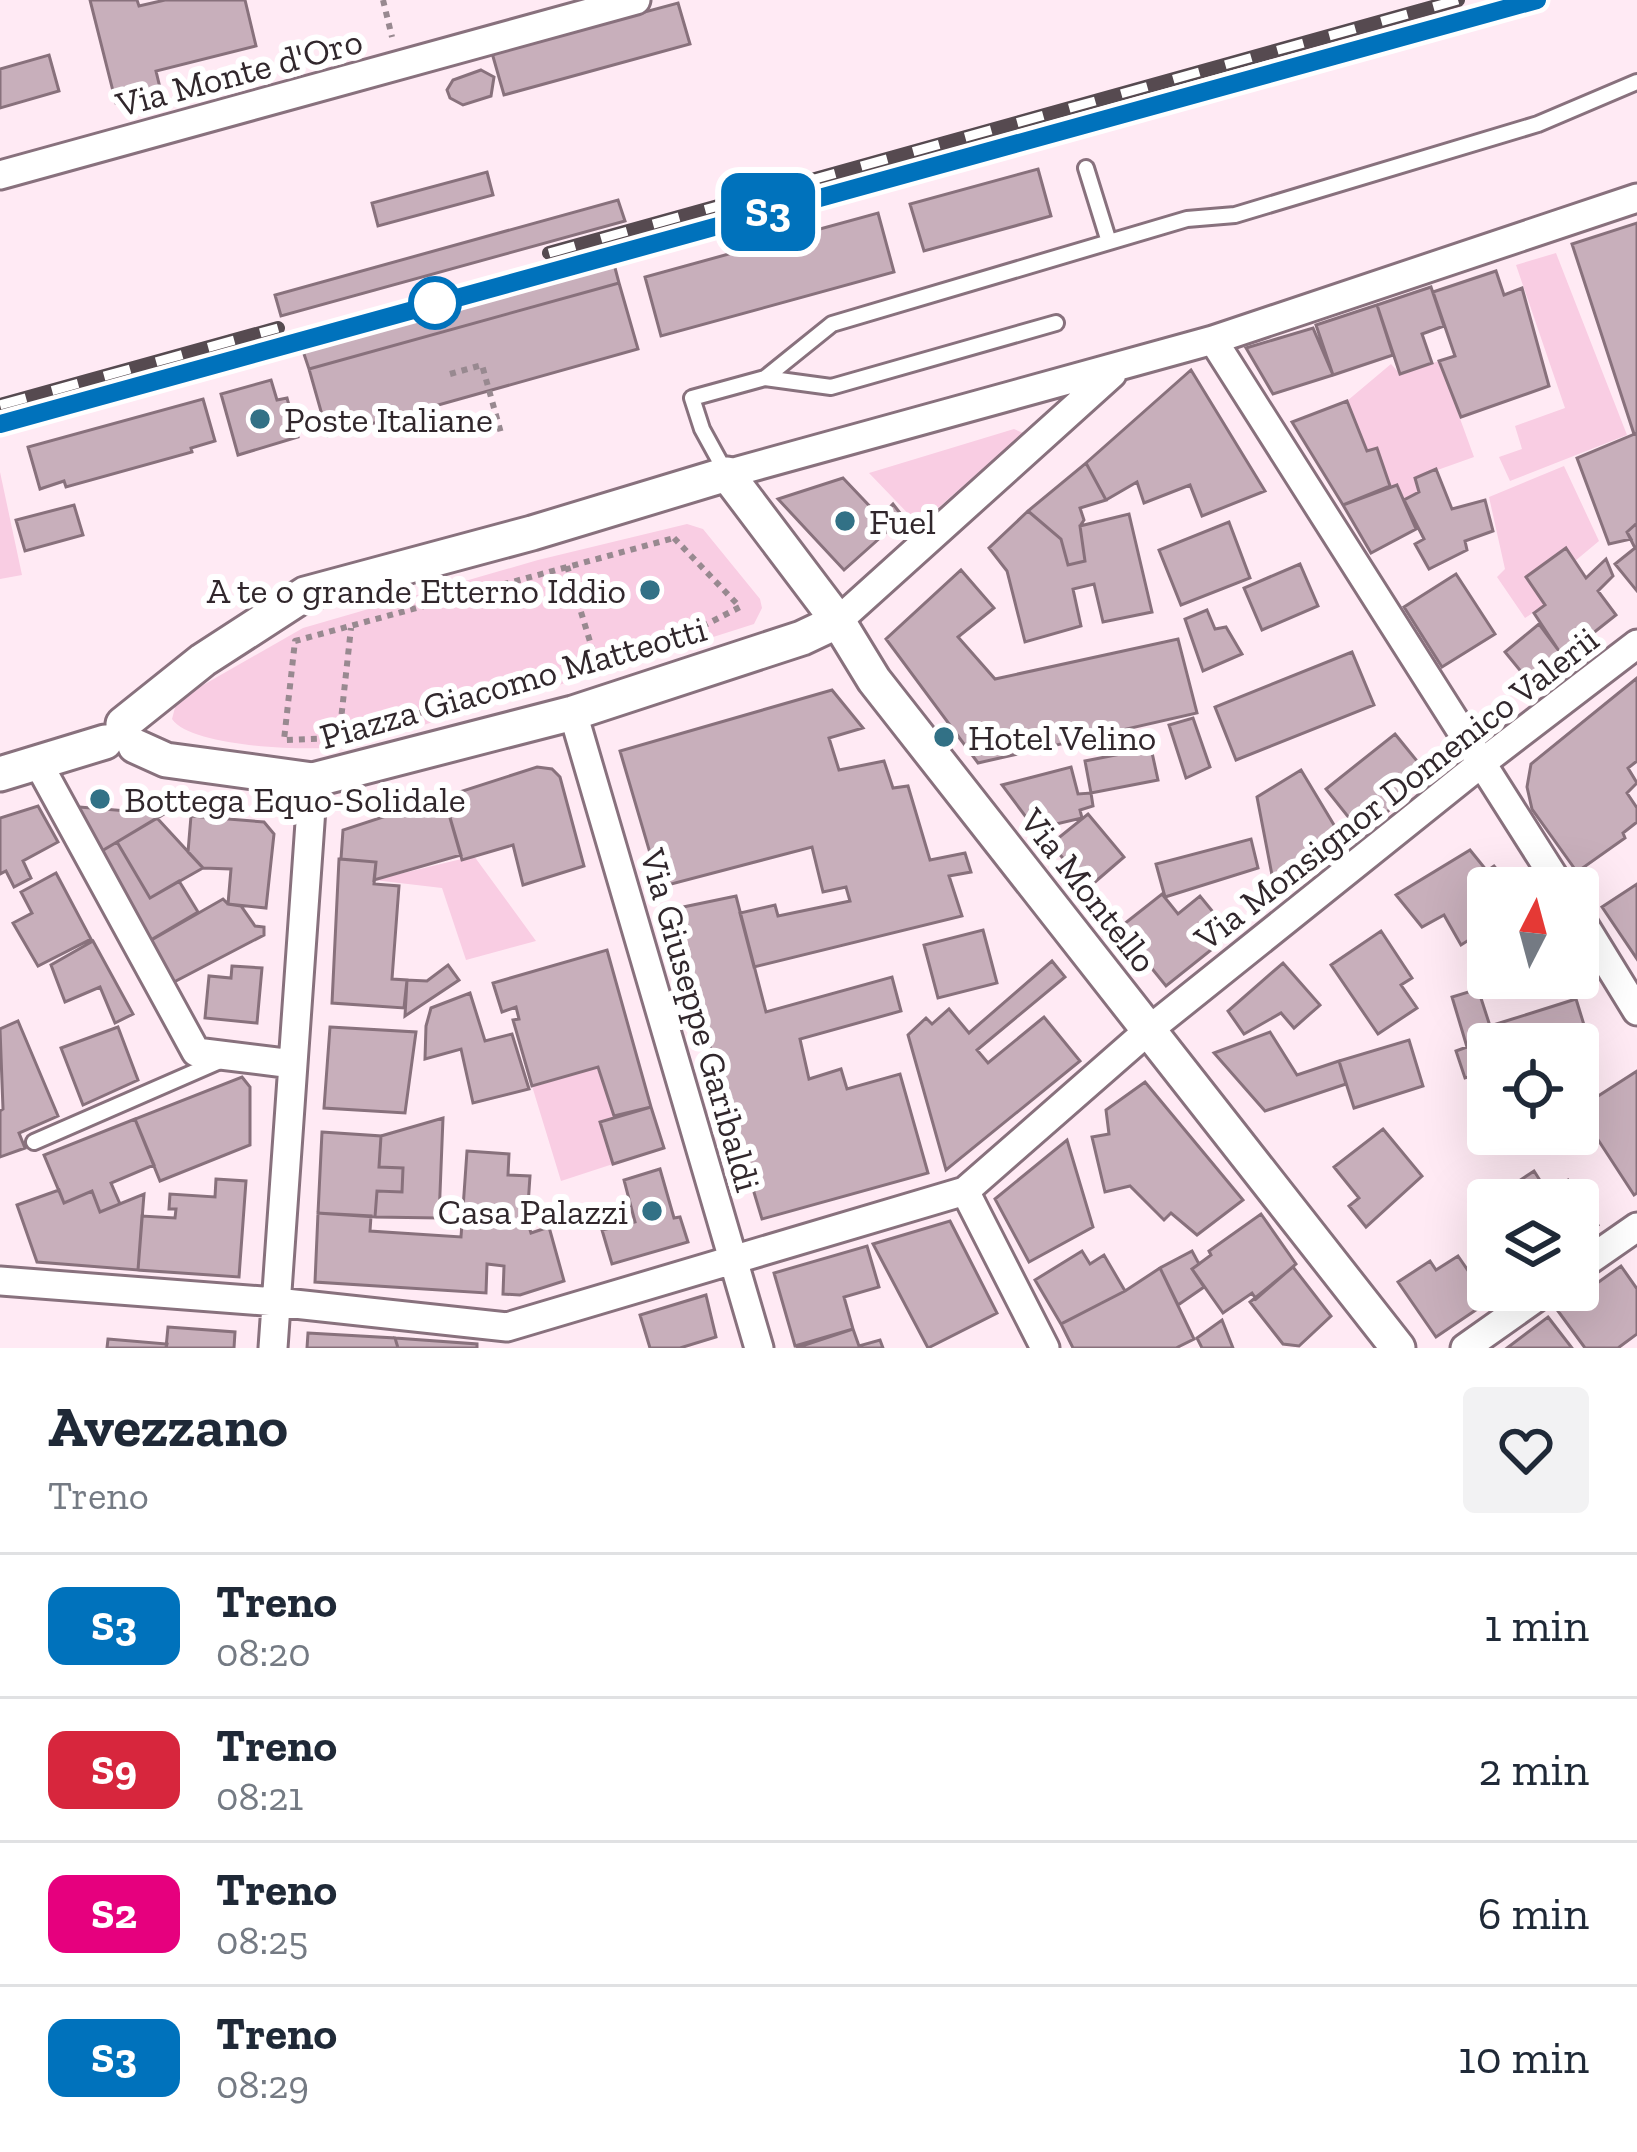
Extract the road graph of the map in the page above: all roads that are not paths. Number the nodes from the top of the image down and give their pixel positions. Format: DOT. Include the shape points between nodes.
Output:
graph roads {
  1 [pos="636,0"];
  2 [pos="1637,82"];
  3 [pos="1086,168"];
  4 [pos="0,175"];
  5 [pos="1637,198"];
  6 [pos="1109,242"];
  7 [pos="1056,322"];
  8 [pos="1214,340"];
  9 [pos="1120,367"];
  10 [pos="765,378"];
  11 [pos="727,474"];
  12 [pos="838,621"];
  13 [pos="1637,644"];
  14 [pos="572,713"];
  15 [pos="121,738"];
  16 [pos="37,760"];
  17 [pos="1483,762"];
  18 [pos="0,774"];
  19 [pos="313,780"];
  20 [pos="1548,867"];
  21 [pos="1599,949"];
  22 [pos="1637,1011"];
  23 [pos="1150,1029"];
  24 [pos="227,1058"];
  25 [pos="293,1064"];
  26 [pos="34,1142"];
  27 [pos="964,1191"];
  28 [pos="1637,1227"];
  29 [pos="1599,1253"];
  30 [pos="734,1260"];
  31 [pos="0,1281"];
  32 [pos="276,1302"];
  33 [pos="1517,1311"];
  34 [pos="508,1337"];
  35 [pos="273,1348"];
  36 [pos="759,1348"];
  37 [pos="1045,1348"];
  38 [pos="1398,1348"];
  39 [pos="1465,1348"];
  1 -- 4 [label="street, Via Monte d'Oro"];
  2 -- 6 [label="lane" via="1538,124 1234,215"];
  3 -- 6 [label="lane"];
  5 -- 8 [label="street"];
  6 -- 10 [label="lane" via="832,324"];
  7 -- 10 [label="lane" via="831,387"];
  8 -- 9 [label="street"];
  8 -- 17 [label="street"];
  9 -- 11 [label="street"];
  9 -- 12 [label="street"];
  10 -- 11 [label="lane" via="692,398"];
  11 -- 12 [label="street, Via Montello"];
  11 -- 15 [label="street" via="305,594 203,660"];
  12 -- 14 [label="street, Piazza Giacomo Matteotti"];
  12 -- 23 [label="street, Via Montello" via="874,680"];
  13 -- 17 [label="street, Via Monsignor Domenico Valerii"];
  14 -- 19 [label="street, Piazza Giacomo Matteotti"];
  14 -- 30 [label="street, Via Giuseppe Garibaldi"];
  15 -- 16 [label="street"];
  15 -- 19 [label="street, Piazza Giacomo Matteotti" via="166,760"];
  16 -- 18 [label="street"];
  16 -- 24 [label="street" via="196,1052"];
  17 -- 20 [label="street"];
  17 -- 23 [label="street, Via Monsignor Domenico Valerii"];
  19 -- 25 [label="street"];
  21 -- 22 [label="street"];
  23 -- 27 [label="street, Via Monsignor Domenico Valerii"];
  23 -- 38 [label="street, Via Montello"];
  24 -- 25 [label="street"];
  24 -- 26 [label="lane"];
  25 -- 32 [label="street"];
  27 -- 30 [label="street, Via Monsignor Domenico Valerii"];
  27 -- 37 [label="street"];
  28 -- 29 [label="street"];
  30 -- 34 [label="street, Via Monsignor Domenico Valerii"];
  30 -- 36 [label="street, Via Giuseppe Garibaldi"];
  31 -- 32 [label="street, Via Monsignor Domenico Valerii"];
  32 -- 34 [label="street, Via Monsignor Domenico Valerii"];
  32 -- 35 [label="street"];
  33 -- 39 [label="street"];
}
